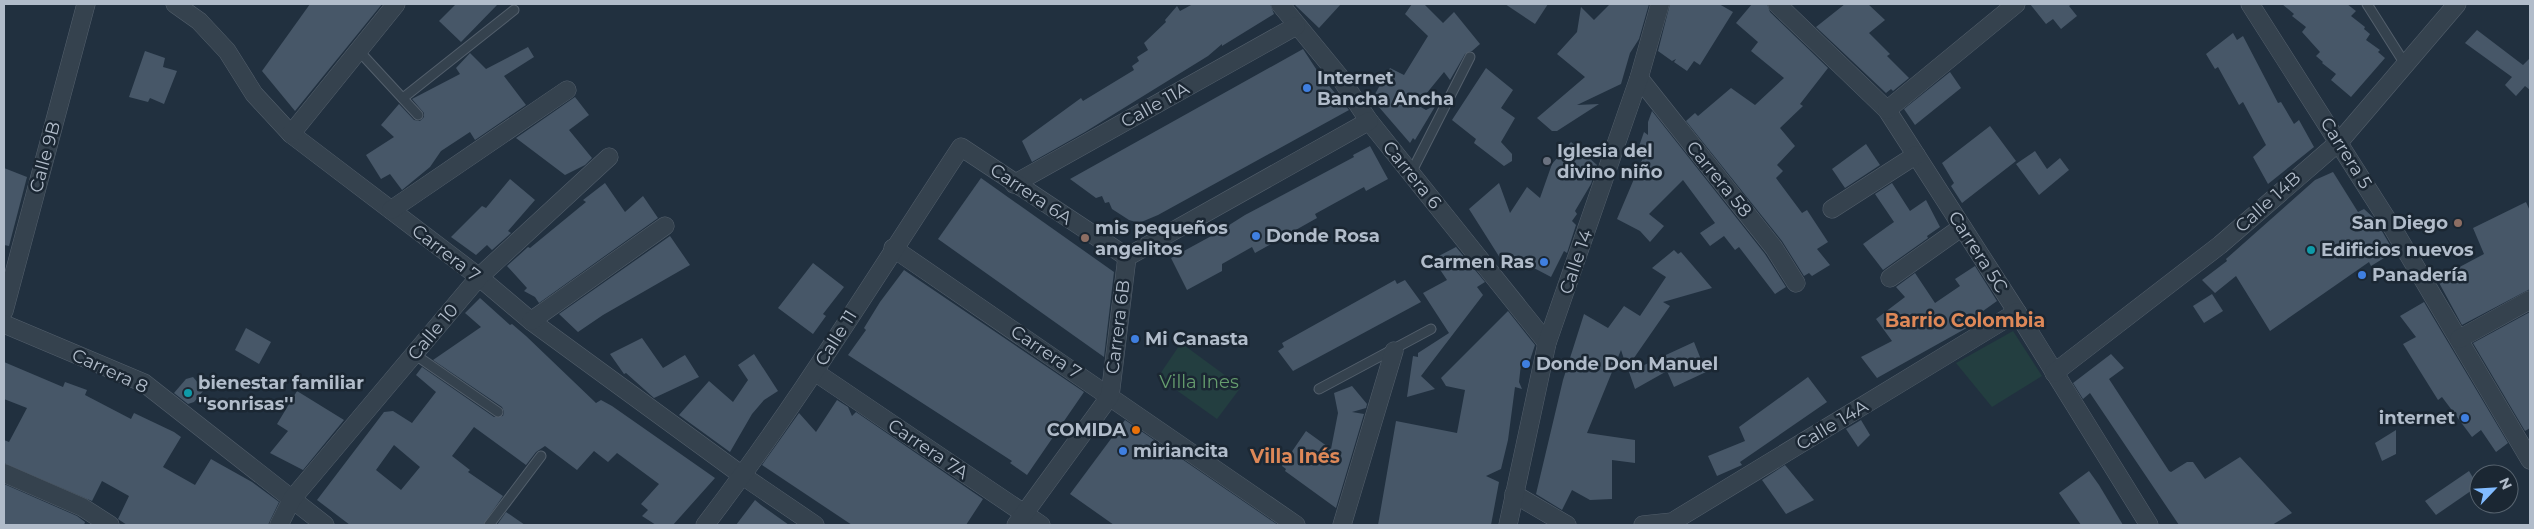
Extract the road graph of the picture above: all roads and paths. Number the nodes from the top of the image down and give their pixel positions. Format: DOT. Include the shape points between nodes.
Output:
graph roads {
  1 [pos="86,4"];
  2 [pos="175,4"];
  3 [pos="396,4"];
  4 [pos="1280,4"];
  5 [pos="1660,4"];
  6 [pos="1778,4"];
  7 [pos="2016,4"];
  8 [pos="2250,4"];
  9 [pos="2368,4"];
  10 [pos="2457,4"];
  11 [pos="514,10"];
  12 [pos="1296,26"];
  13 [pos="358,50"];
  14 [pos="1470,57"];
  15 [pos="2406,64"];
  16 [pos="1639,78"];
  17 [pos="567,90"];
  18 [pos="403,98"];
  19 [pos="1887,110"];
  20 [pos="418,114"];
  21 [pos="1369,121"];
  22 [pos="291,134"];
  23 [pos="2340,141"];
  24 [pos="961,147"];
  25 [pos="1916,155"];
  26 [pos="609,157"];
  27 [pos="1411,173"];
  28 [pos="1014,184"];
  29 [pos="1832,209"];
  30 [pos="391,210"];
  31 [pos="665,226"];
  32 [pos="1962,227"];
  33 [pos="893,248"];
  34 [pos="1127,257"];
  35 [pos="478,277"];
  36 [pos="1890,278"];
  37 [pos="1796,283"];
  38 [pos="2530,300"];
  39 [pos="4,311"];
  40 [pos="2017,312"];
  41 [pos="531,321"];
  42 [pos="4,324"];
  43 [pos="1431,330"];
  44 [pos="2459,339"];
  45 [pos="1548,343"];
  46 [pos="1394,350"];
  47 [pos="414,354"];
  48 [pos="815,372"];
  49 [pos="2054,374"];
  50 [pos="1319,389"];
  51 [pos="1110,396"];
  52 [pos="498,412"];
  53 [pos="541,456"];
  54 [pos="2530,460"];
  55 [pos="4,473"];
  56 [pos="743,476"];
  57 [pos="1514,494"];
  58 [pos="292,499"];
  59 [pos="1020,520"];
  60 [pos="110,525"];
  61 [pos="279,525"];
  62 [pos="325,525"];
  63 [pos="489,525"];
  64 [pos="705,525"];
  65 [pos="815,525"];
  66 [pos="1041,525"];
  67 [pos="1296,525"];
  68 [pos="1342,525"];
  69 [pos="1508,525"];
  70 [pos="1567,525"];
  71 [pos="1643,525"];
  72 [pos="2149,525"];
  1 -- 39 [label="street, Calle 9B"];
  2 -- 22 [label="street, Carrera 7" via="199,21 226,51 254,94"];
  3 -- 13 [label="street"];
  4 -- 12 [label="street, Carrera 6"];
  5 -- 16 [label="street, Calle 14"];
  6 -- 19 [label="street, Carrera 5C"];
  7 -- 19 [label="street"];
  8 -- 23 [label="street, Carrera 5"];
  9 -- 15 [label="lane"];
  10 -- 15 [label="street, Calle 14B"];
  11 -- 18 [label="lane"];
  12 -- 21 [label="street, Carrera 6" via="1339,76"];
  12 -- 28 [label="street, Calle 11A"];
  13 -- 18 [label="lane"];
  13 -- 22 [label="street"];
  14 -- 27 [label="lane"];
  15 -- 23 [label="street, Calle 14B"];
  16 -- 37 [label="street, Carrera 58" via="1774,248"];
  16 -- 45 [label="street, Calle 14"];
  17 -- 30 [label="street"];
  18 -- 20 [label="lane"];
  19 -- 25 [label="street, Carrera 5C"];
  21 -- 27 [label="street, Carrera 6"];
  21 -- 34 [label="street, Carrera 6B"];
  22 -- 30 [label="street, Carrera 7"];
  23 -- 44 [label="street, Carrera 5"];
  23 -- 49 [label="street, Calle 14B" via="2220,245"];
  24 -- 28 [label="street, Carrera 6A"];
  24 -- 33 [label="street, Calle 11"];
  25 -- 29 [label="street"];
  25 -- 32 [label="street, Carrera 5C"];
  26 -- 35 [label="street, Calle 10"];
  27 -- 45 [label="street, Carrera 6"];
  28 -- 34 [label="street, Carrera 6A"];
  30 -- 35 [label="street, Carrera 7"];
  31 -- 41 [label="street"];
  32 -- 36 [label="street"];
  32 -- 40 [label="street, Carrera 5C"];
  33 -- 48 [label="street, Calle 11"];
  33 -- 51 [label="street, Carrera 7"];
  34 -- 51 [label="street, Carrera 6B"];
  35 -- 41 [label="street, Carrera 7"];
  35 -- 47 [label="street, Calle 10"];
  38 -- 44 [label="street"];
  40 -- 49 [label="street, Carrera 5C"];
  40 -- 71 [label="street, Calle 14A" via="1672,522"];
  41 -- 56 [label="street, Carrera 7"];
  42 -- 58 [label="street, Carrera 8" via="144,383"];
  43 -- 46 [label="lane"];
  44 -- 54 [label="street, Carrera 5"];
  45 -- 57 [label="street, Calle 14"];
  46 -- 50 [label="lane"];
  46 -- 68 [label="street"];
  47 -- 52 [label="lane"];
  47 -- 58 [label="street, Calle 10"];
  48 -- 56 [label="street, Calle 11"];
  48 -- 59 [label="street, Carrera 7A"];
  49 -- 72 [label="street, Carrera 5C"];
  51 -- 59 [label="street, Carrera 6B"];
  51 -- 67 [label="street, Carrera 7"];
  53 -- 63 [label="lane"];
  55 -- 60 [label="street" via="82,507"];
  56 -- 64 [label="street, Calle 11"];
  56 -- 65 [label="street, Carrera 7"];
  57 -- 69 [label="street, Calle 14"];
  57 -- 70 [label="street"];
  58 -- 61 [label="street, Calle 10"];
  58 -- 62 [label="street, Carrera 8"];
  59 -- 66 [label="street, Carrera 7A"];
}
